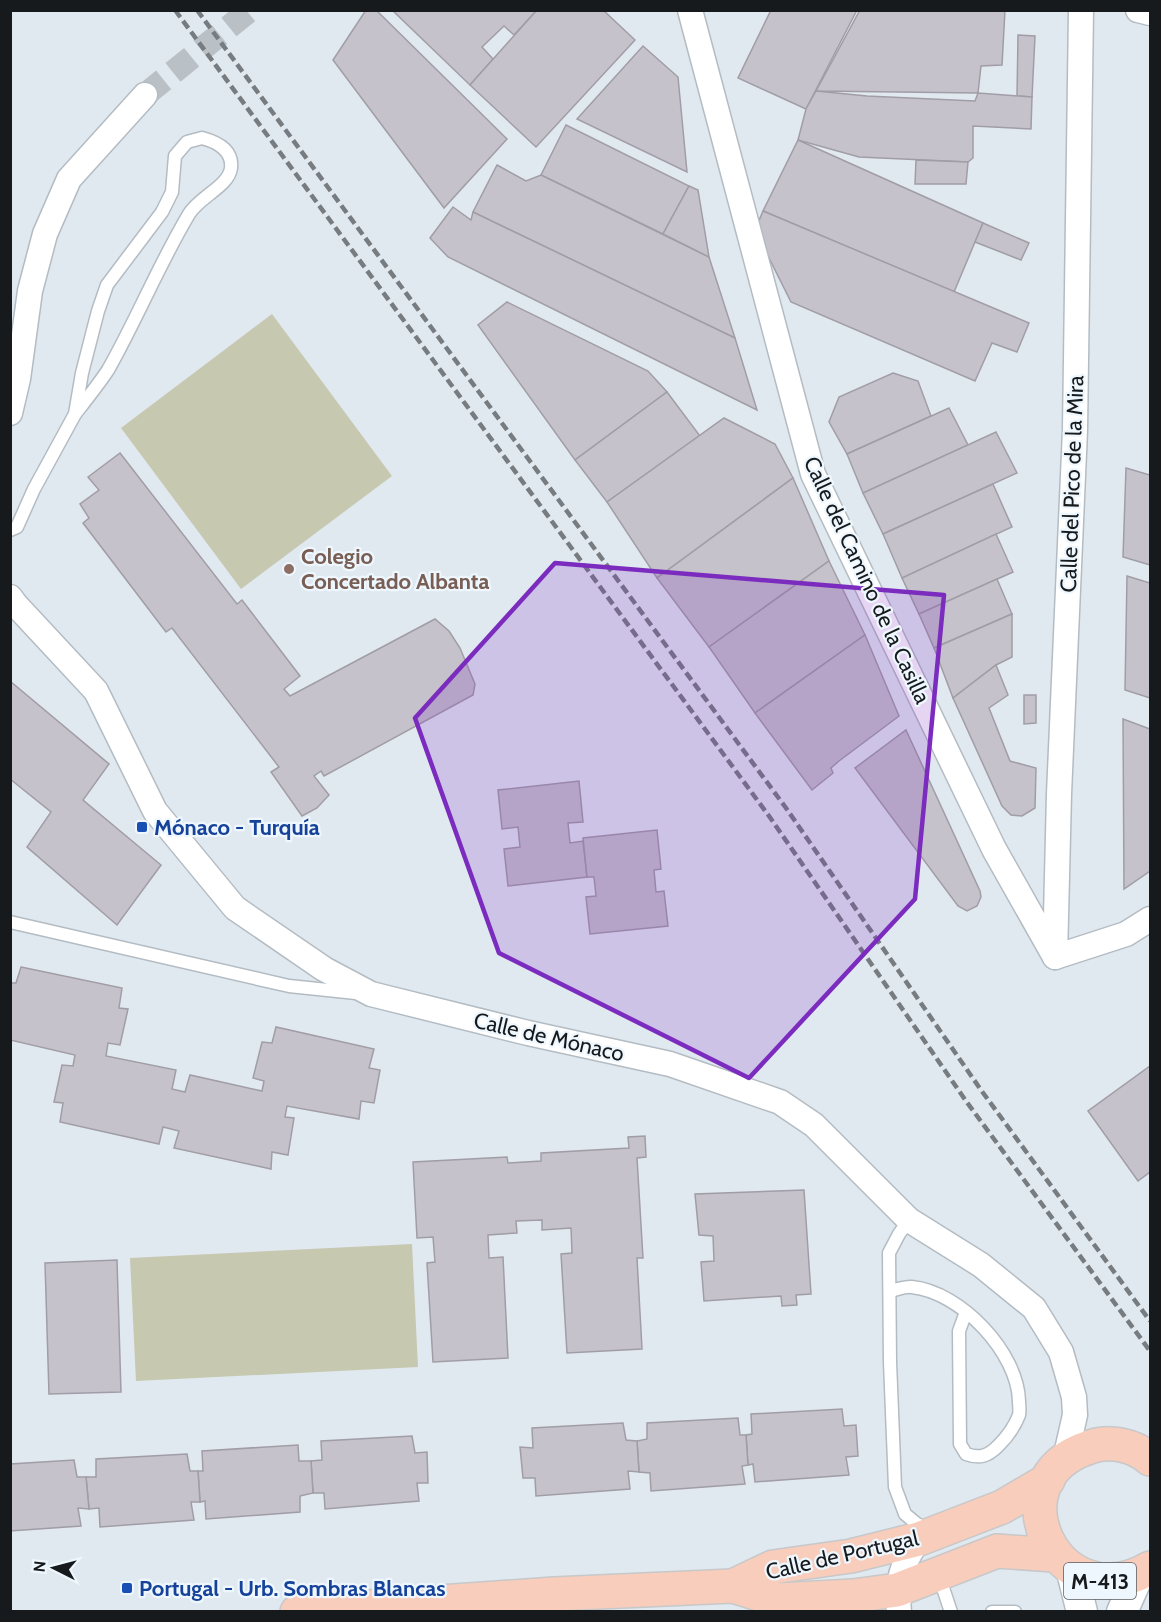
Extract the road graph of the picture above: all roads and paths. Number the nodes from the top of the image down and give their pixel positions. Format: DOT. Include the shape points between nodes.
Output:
graph roads {
  1 [pos="690,10"];
  2 [pos="1081,10"];
  3 [pos="1138,10"];
  4 [pos="1150,13"];
  5 [pos="145,95"];
  6 [pos="10,413"];
  7 [pos="75,414"];
  8 [pos="10,530"];
  9 [pos="10,597"];
  10 [pos="1150,919"];
  11 [pos="10,922"];
  12 [pos="1055,957"];
  13 [pos="378,996"];
  14 [pos="909,1220"];
  15 [pos="890,1291"];
  16 [pos="966,1312"];
  17 [pos="1150,1458"];
  18 [pos="1056,1469"];
  19 [pos="927,1536"];
  20 [pos="1063,1564"];
  21 [pos="1144,1572"];
  22 [pos="938,1575"];
  23 [pos="733,1586"];
  24 [pos="898,1601"];
  25 [pos="297,1611"];
  26 [pos="951,1611"];
  27 [pos="992,1611"];
  28 [pos="1015,1611"];
  29 [pos="1082,1611"];
  30 [pos="1122,1611"];
  1 -- 12 [label="street, Calle del Camino de la Casilla" via="813,474 994,849"];
  2 -- 12 [label="street, Calle del Pico de la Mira" via="1075,430"];
  3 -- 4 [label="street"];
  5 -- 6 [label="street" via="69,179 50,223 30,291"];
  7 -- 7 [label="lane" via="107,371 194,205 228,179 231,166 227,151 216,142 202,138 188,142 175,156 172,192 162,212 107,285 84,362"];
  7 -- 8 [label="lane" via="17,527"];
  9 -- 13 [label="street, Calle de Mónaco" via="96,691 155,811 235,908 324,969"];
  10 -- 12 [label="street" via="1126,934"];
  11 -- 13 [label="lane" via="289,986"];
  13 -- 14 [label="street, Calle de Mónaco" via="670,1064 780,1102 814,1125"];
  14 -- 15 [label="lane" via="890,1253"];
  14 -- 18 [label="street, Calle de Mónaco" via="981,1265 1034,1308 1061,1352 1075,1415"];
  15 -- 16 [label="lane" via="911,1287 934,1293"];
  15 -- 19 [label="lane" via="895,1487 905,1514"];
  16 -- 16 [label="lane" via="959,1331 960,1444 966,1454 976,1457 989,1455 1005,1439 1019,1414 1018,1387 1007,1360 988,1333"];
  17 -- 18 [label="main road, Calle de Portugal" via="1130,1447 1096,1445 1079,1450"];
  18 -- 19 [label="main road, Calle de Portugal" via="1002,1508"];
  18 -- 20 [label="main road, M-413" via="1041,1498 1040,1518 1044,1538"];
  19 -- 23 [label="main road, Calle de Portugal" via="851,1556 773,1567"];
  19 -- 24 [label="street" via="904,1564"];
  20 -- 21 [label="main road, M-413" via="1087,1579 1105,1582 1122,1581"];
  20 -- 22 [label="main road, Calle de Portugal" via="997,1551"];
  20 -- 29 [label="street"];
  21 -- 30 [label="street"];
  22 -- 24 [label="main road, Calle de Portugal"];
  22 -- 26 [label="lane"];
  23 -- 24 [label="main road, Calle de Portugal" via="778,1600 853,1596"];
  23 -- 25 [label="main road, Calle de Portugal"];
  27 -- 28 [label="lane"];
}
